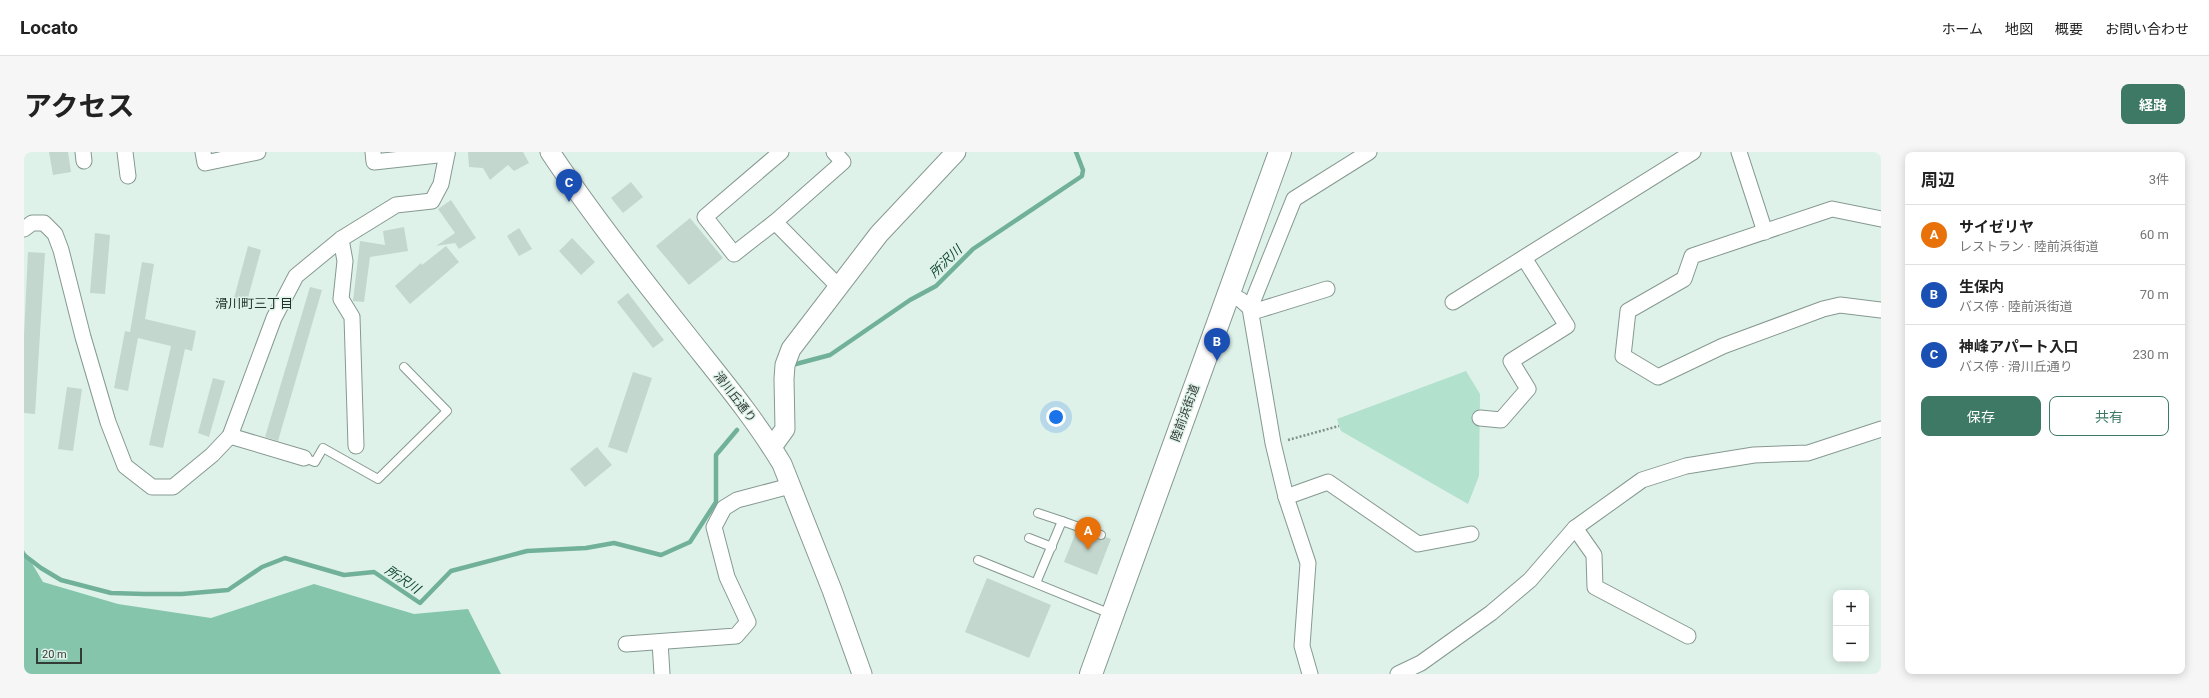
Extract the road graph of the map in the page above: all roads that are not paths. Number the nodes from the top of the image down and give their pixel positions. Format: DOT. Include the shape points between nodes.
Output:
graph roads {
  1 [pos="125,152"];
  2 [pos="203,152"];
  3 [pos="258,152"];
  4 [pos="373,152"];
  5 [pos="550,152"];
  6 [pos="781,152"];
  7 [pos="834,152"];
  8 [pos="956,152"];
  9 [pos="1280,152"];
  10 [pos="1369,152"];
  11 [pos="1693,152"];
  12 [pos="1739,152"];
  13 [pos="447,153"];
  14 [pos="128,176"];
  15 [pos="1881,219"];
  16 [pos="775,222"];
  17 [pos="24,229"];
  18 [pos="1765,232"];
  19 [pos="341,239"];
  20 [pos="1524,258"];
  21 [pos="838,286"];
  22 [pos="1327,288"];
  23 [pos="1229,294"];
  24 [pos="1454,302"];
  25 [pos="1250,308"];
  26 [pos="1881,310"];
  27 [pos="404,367"];
  28 [pos="1480,418"];
  29 [pos="1881,429"];
  30 [pos="230,436"];
  31 [pos="356,446"];
  32 [pos="772,447"];
  33 [pos="304,458"];
  34 [pos="790,486"];
  35 [pos="1286,497"];
  36 [pos="1038,513"];
  37 [pos="1062,521"];
  38 [pos="1575,528"];
  39 [pos="1471,534"];
  40 [pos="1101,535"];
  41 [pos="1029,538"];
  42 [pos="1052,547"];
  43 [pos="978,560"];
  44 [pos="1036,583"];
  45 [pos="1112,614"];
  46 [pos="1688,636"];
  47 [pos="660,642"];
  48 [pos="626,644"];
  49 [pos="662,674"];
  50 [pos="862,674"];
  51 [pos="1092,674"];
  52 [pos="1310,674"];
  53 [pos="1398,674"];
  1 -- 14 [label="street"];
  2 -- 3 [label="street" via="205,163"];
  4 -- 13 [label="street" via="374,162"];
  5 -- 32 [label="street, 滑川丘通り" via="620,251 739,400"];
  6 -- 16 [label="street" via="705,217 734,254"];
  7 -- 16 [label="street" via="843,162"];
  8 -- 21 [label="street" via="885,228"];
  9 -- 23 [label="highway, 陸前浜街道"];
  10 -- 25 [label="street" via="1294,199"];
  11 -- 20 [label="street"];
  12 -- 18 [label="street"];
  13 -- 19 [label="street" via="441,184 432,201 396,206"];
  15 -- 18 [label="street" via="1832,209"];
  16 -- 21 [label="street"];
  17 -- 30 [label="street" via="32,223 44,224 54,234 61,250 108,422 126,466 152,487 173,487 212,455"];
  18 -- 26 [label="street" via="1692,256 1684,279 1628,311 1623,356 1658,377 1723,346 1823,309 1840,305"];
  19 -- 30 [label="street" via="296,276 274,318"];
  19 -- 31 [label="street" via="345,261 341,299 352,317"];
  20 -- 24 [label="street"];
  20 -- 28 [label="street" via="1567,326 1511,362 1528,389 1501,420"];
  21 -- 32 [label="street" via="791,349 785,365 785,429"];
  22 -- 25 [label="street" via="1259,310"];
  23 -- 25 [label="street"];
  23 -- 45 [label="highway, 陸前浜街道"];
  25 -- 35 [label="street" via="1272,443"];
  27 -- 33 [label="lane" via="447,411 378,479 323,448 316,462"];
  29 -- 38 [label="street" via="1808,453 1754,455 1686,466 1642,480"];
  30 -- 33 [label="street"];
  32 -- 34 [label="street, 滑川丘通り"];
  34 -- 47 [label="street" via="737,500 724,508 714,527 727,577 748,622 736,636"];
  34 -- 50 [label="street, 滑川丘通り" via="832,590"];
  35 -- 39 [label="street" via="1328,482 1418,544"];
  35 -- 52 [label="street" via="1308,563 1302,646"];
  36 -- 37 [label="lane"];
  37 -- 40 [label="lane"];
  37 -- 42 [label="lane"];
  38 -- 46 [label="street" via="1594,555 1595,587"];
  38 -- 53 [label="street" via="1530,580 1491,613 1421,663"];
  41 -- 42 [label="lane"];
  42 -- 44 [label="lane"];
  43 -- 44 [label="lane"];
  44 -- 45 [label="lane"];
  45 -- 51 [label="highway, 陸前浜街道"];
  47 -- 48 [label="street"];
  47 -- 49 [label="street"];
}
